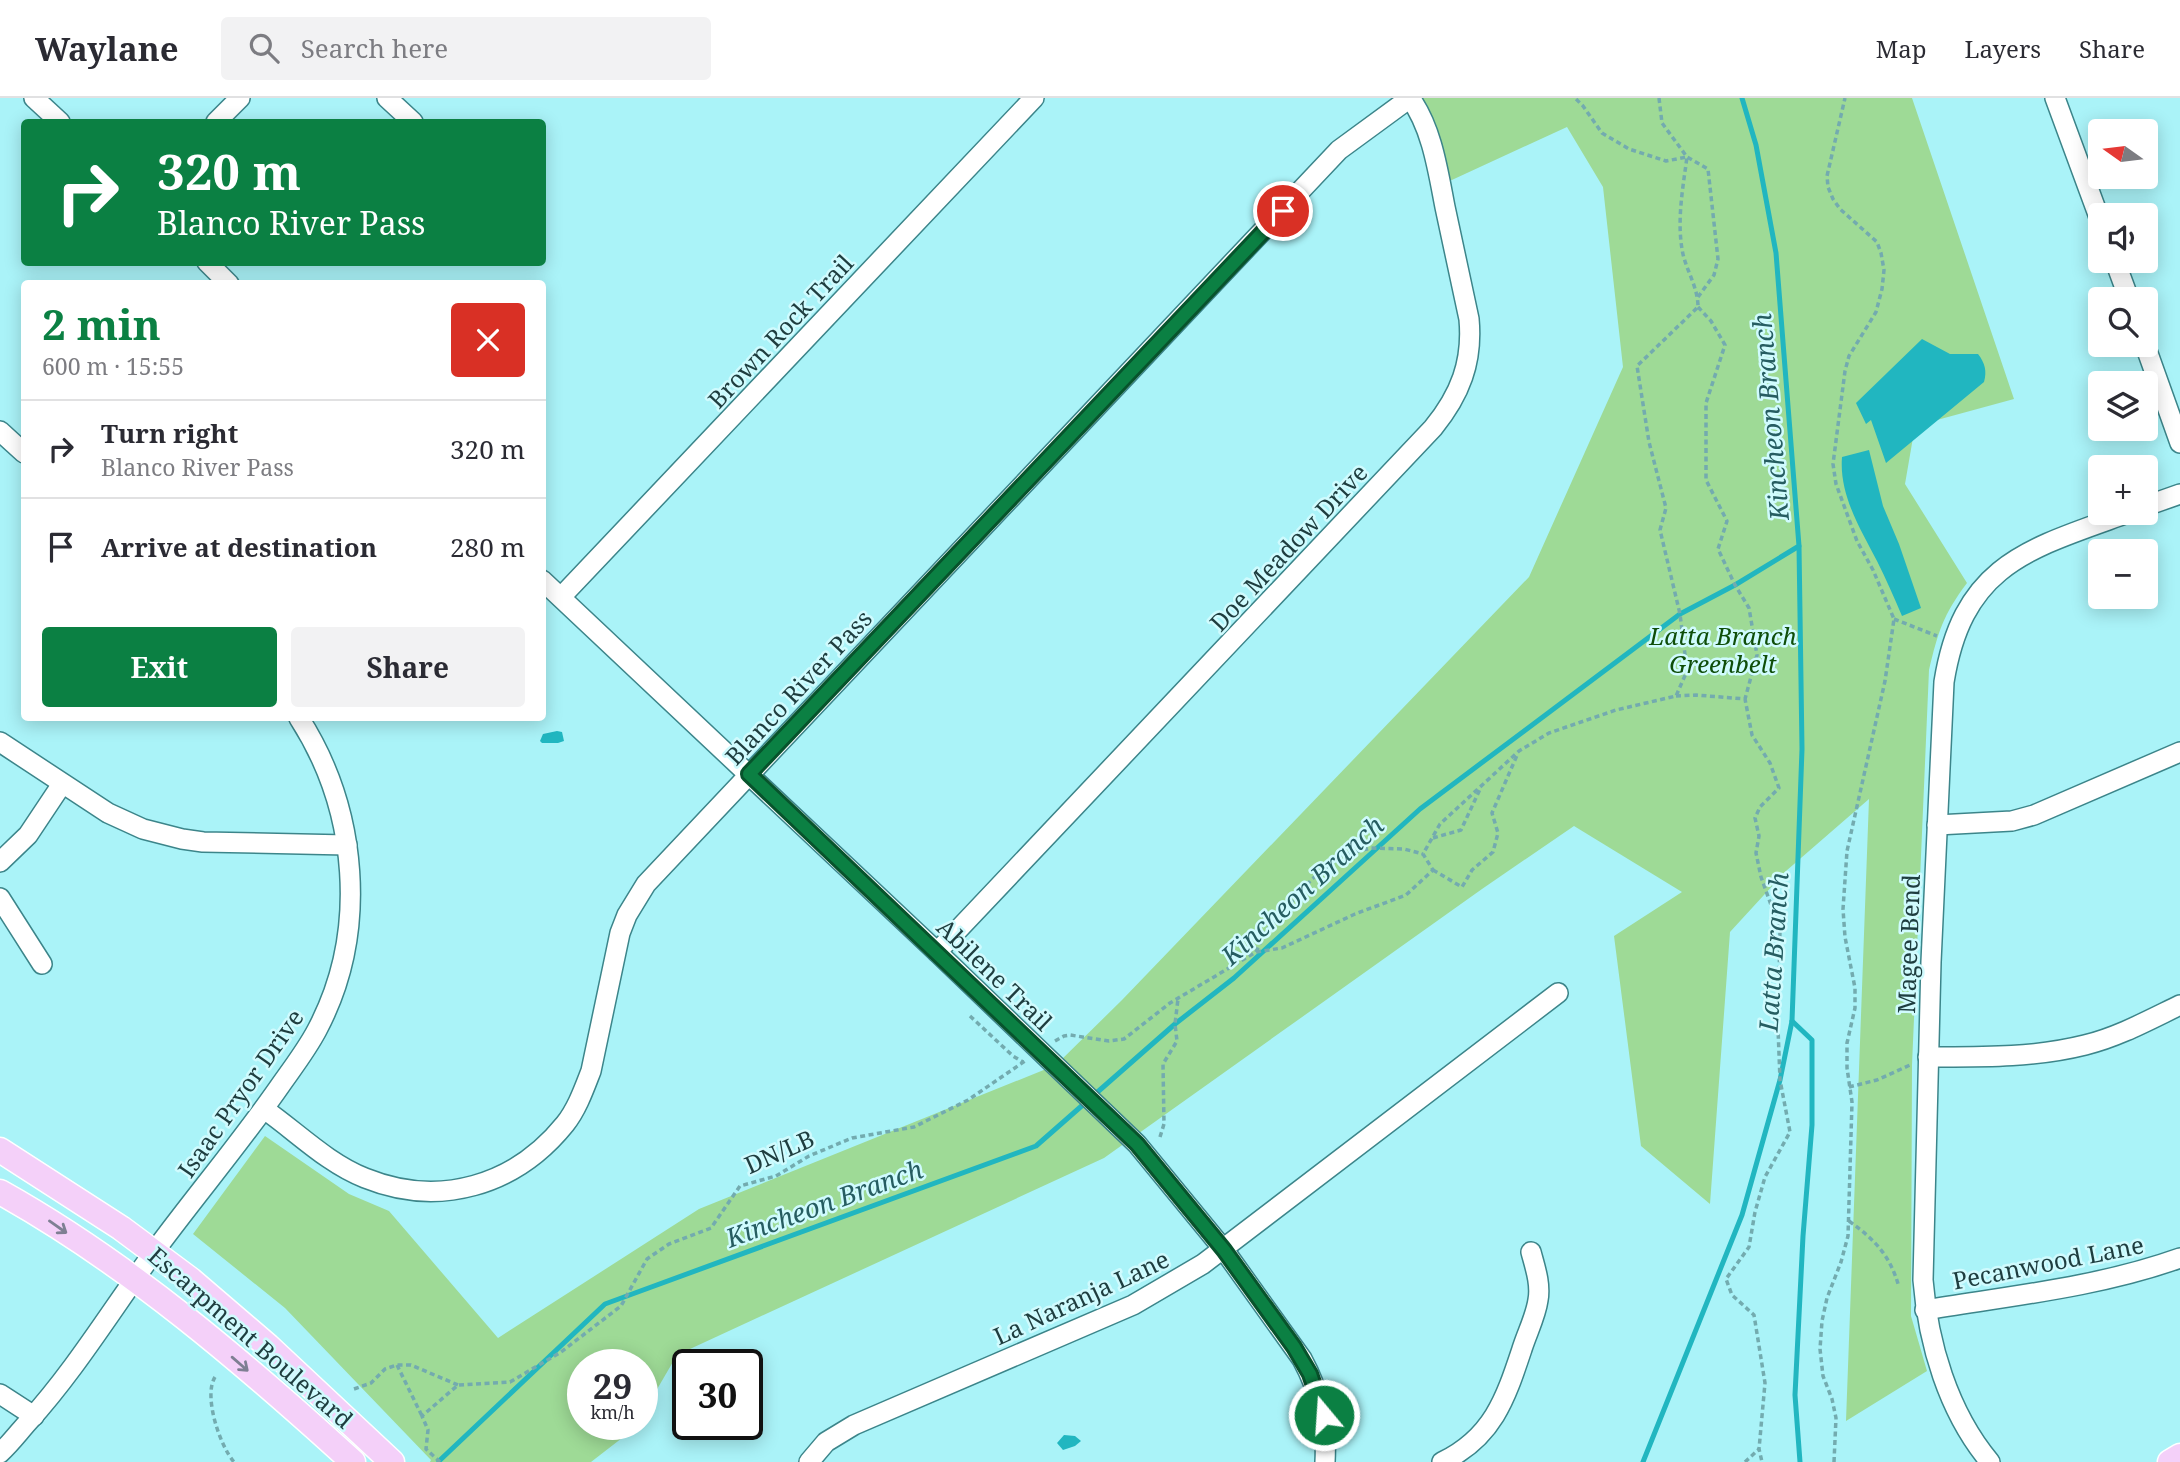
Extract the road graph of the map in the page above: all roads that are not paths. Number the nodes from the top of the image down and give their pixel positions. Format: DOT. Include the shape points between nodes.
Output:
graph roads {
  1 [pos="34,98"];
  2 [pos="240,98"];
  3 [pos="387,98"];
  4 [pos="1034,98"];
  5 [pos="1410,98"];
  6 [pos="2055,98"];
  7 [pos="57,119"];
  8 [pos="219,119"];
  9 [pos="410,119"];
  10 [pos="2094,203"];
  11 [pos="211,266"];
  12 [pos="225,280"];
  13 [pos="2149,357"];
  14 [pos="0,431"];
  15 [pos="2180,443"];
  16 [pos="21,450"];
  17 [pos="2180,494"];
  18 [pos="2158,502"];
  19 [pos="2096,525"];
  20 [pos="546,584"];
  21 [pos="561,597"];
  22 [pos="301,721"];
  23 [pos="0,742"];
  24 [pos="2180,752"];
  25 [pos="749,774"];
  26 [pos="62,784"];
  27 [pos="1937,825"];
  28 [pos="347,845"];
  29 [pos="0,862"];
  30 [pos="0,898"];
  31 [pos="937,952"];
  32 [pos="42,964"];
  33 [pos="1558,993"];
  34 [pos="2180,1005"];
  35 [pos="1928,1057"];
  36 [pos="264,1109"];
  37 [pos="0,1150"];
  38 [pos="0,1192"];
  39 [pos="1224,1250"];
  40 [pos="155,1252"];
  41 [pos="1531,1252"];
  42 [pos="2180,1258"];
  43 [pos="134,1280"];
  44 [pos="1925,1310"];
  45 [pos="0,1394"];
  46 [pos="34,1416"];
  47 [pos="0,1453"];
  48 [pos="2180,1456"];
  49 [pos="353,1462"];
  50 [pos="392,1462"];
  51 [pos="809,1462"];
  52 [pos="1325,1462"];
  53 [pos="1442,1462"];
  54 [pos="1990,1462"];
  55 [pos="2170,1462"];
  1 -- 7 [label="street"];
  2 -- 8 [label="street"];
  3 -- 9 [label="street"];
  4 -- 21 [label="street, Brown Rock Trail"];
  5 -- 25 [label="street, Blanco River Pass" via="1339,150"];
  5 -- 31 [label="street, Doe Meadow Drive" via="1427,130 1469,319 1468,365 1457,394 1424,438"];
  6 -- 10 [label="street"];
  11 -- 12 [label="street"];
  13 -- 15 [label="street"];
  14 -- 16 [label="street"];
  17 -- 18 [label="street"];
  19 -- 27 [label="street, Magee Bend" via="2030,550 1991,579 1961,621 1944,682"];
  20 -- 21 [label="street, Abilene Trail"];
  21 -- 25 [label="street, Abilene Trail"];
  22 -- 28 [label="street, Isaac Pryor Drive" via="335,789"];
  23 -- 26 [label="street"];
  24 -- 27 [label="street" via="2034,815 1993,823"];
  25 -- 31 [label="street, Abilene Trail"];
  25 -- 36 [label="street, Blanco River Pass" via="636,899 620,933 583,1091 566,1122 522,1163 487,1182 450,1191 384,1185 332,1161"];
  26 -- 28 [label="street" via="127,823 158,834 203,842"];
  26 -- 29 [label="street" via="28,835"];
  27 -- 35 [label="street, Magee Bend"];
  28 -- 36 [label="street, Isaac Pryor Drive" via="348,925 334,992 306,1048"];
  30 -- 32 [label="street"];
  31 -- 39 [label="street, Abilene Trail" via="1050,1049 1137,1144"];
  33 -- 39 [label="street, La Naranja Lane"];
  34 -- 35 [label="street" via="2087,1044 2041,1054"];
  35 -- 44 [label="street, Magee Bend" via="1922,1258"];
  36 -- 40 [label="street, Isaac Pryor Drive"];
  37 -- 40 [label="main road, Escarpment Boulevard"];
  38 -- 43 [label="main road, Escarpment Boulevard, one-way"];
  39 -- 51 [label="street, La Naranja Lane" via="1133,1305 854,1425 826,1442"];
  39 -- 52 [label="street, Abilene Trail" via="1310,1374 1324,1415"];
  40 -- 43 [label="street, Isaac Pryor Drive"];
  40 -- 50 [label="main road, Escarpment Boulevard" via="243,1323"];
  41 -- 53 [label="street" via="1538,1300 1506,1396 1486,1429"];
  42 -- 44 [label="street, Pecanwood Lane" via="2102,1279"];
  43 -- 46 [label="street, Isaac Pryor Drive"];
  43 -- 49 [label="main road, Escarpment Boulevard, one-way" via="199,1328"];
  44 -- 54 [label="street, Magee Bend" via="1933,1348 1954,1403"];
  45 -- 46 [label="street"];
  46 -- 47 [label="street, Isaac Pryor Drive"];
  48 -- 55 [label="main road"];
}
